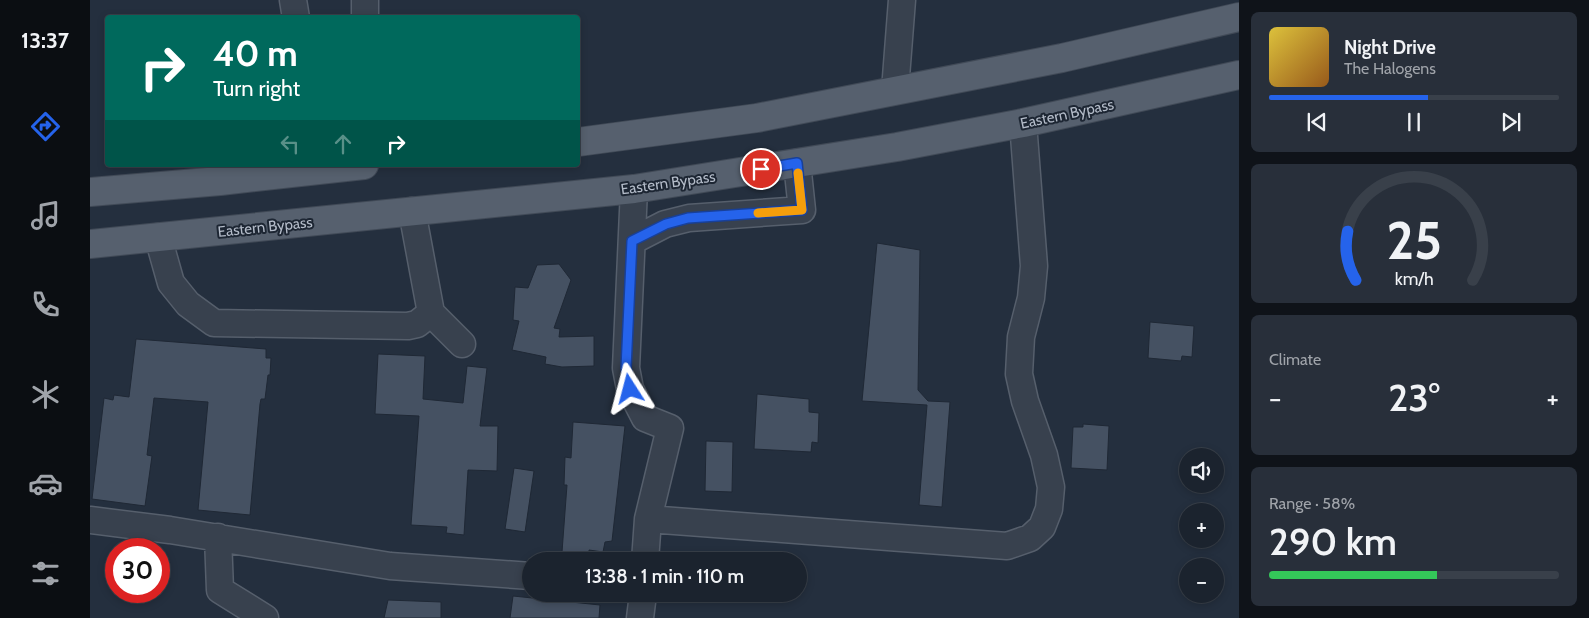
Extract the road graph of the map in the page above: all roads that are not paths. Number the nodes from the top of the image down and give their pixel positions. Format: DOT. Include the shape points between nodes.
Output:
graph roads {
  1 [pos="293,0"];
  2 [pos="365,0"];
  3 [pos="902,0"];
  4 [pos="296,15"];
  5 [pos="365,15"];
  6 [pos="1239,17"];
  7 [pos="1239,75"];
  8 [pos="895,90"];
  9 [pos="1023,124"];
  10 [pos="580,142"];
  11 [pos="797,163"];
  12 [pos="333,167"];
  13 [pos="317,168"];
  14 [pos="634,189"];
  15 [pos="90,192"];
  16 [pos="412,211"];
  17 [pos="158,237"];
  18 [pos="632,241"];
  19 [pos="90,244"];
  20 [pos="431,313"];
  21 [pos="462,344"];
  22 [pos="648,519"];
  23 [pos="90,520"];
  24 [pos="218,538"];
  25 [pos="646,552"];
  26 [pos="522,575"];
  27 [pos="642,602"];
  28 [pos="265,618"];
  29 [pos="640,618"];
  1 -- 4 [label="street"];
  2 -- 5 [label="street"];
  3 -- 8 [label="street"];
  6 -- 8 [label="main road" via="1062,58"];
  7 -- 9 [label="main road, Eastern Bypass"];
  8 -- 10 [label="main road" via="757,118"];
  9 -- 11 [label="main road, Eastern Bypass"];
  9 -- 22 [label="street" via="1034,266 1031,298 1021,337 1019,374 1051,487 1049,509 1042,527 1030,538 1007,546"];
  11 -- 14 [label="main road, Eastern Bypass"];
  11 -- 18 [label="street" via="802,210 688,218 666,224"];
  12 -- 13 [label="main road"];
  13 -- 15 [label="main road" via="220,181"];
  14 -- 16 [label="main road, Eastern Bypass"];
  14 -- 18 [label="street"];
  16 -- 17 [label="main road, Eastern Bypass"];
  16 -- 20 [label="street"];
  17 -- 19 [label="main road, Eastern Bypass"];
  17 -- 20 [label="street" via="172,283 188,304 214,323 408,326 418,324"];
  18 -- 22 [label="street" via="626,368 630,389 645,418 670,428"];
  20 -- 21 [label="street"];
  22 -- 25 [label="street"];
  23 -- 24 [label="street"];
  24 -- 26 [label="street" via="390,566"];
  24 -- 28 [label="street" via="220,590"];
  27 -- 29 [label="street"];
}
